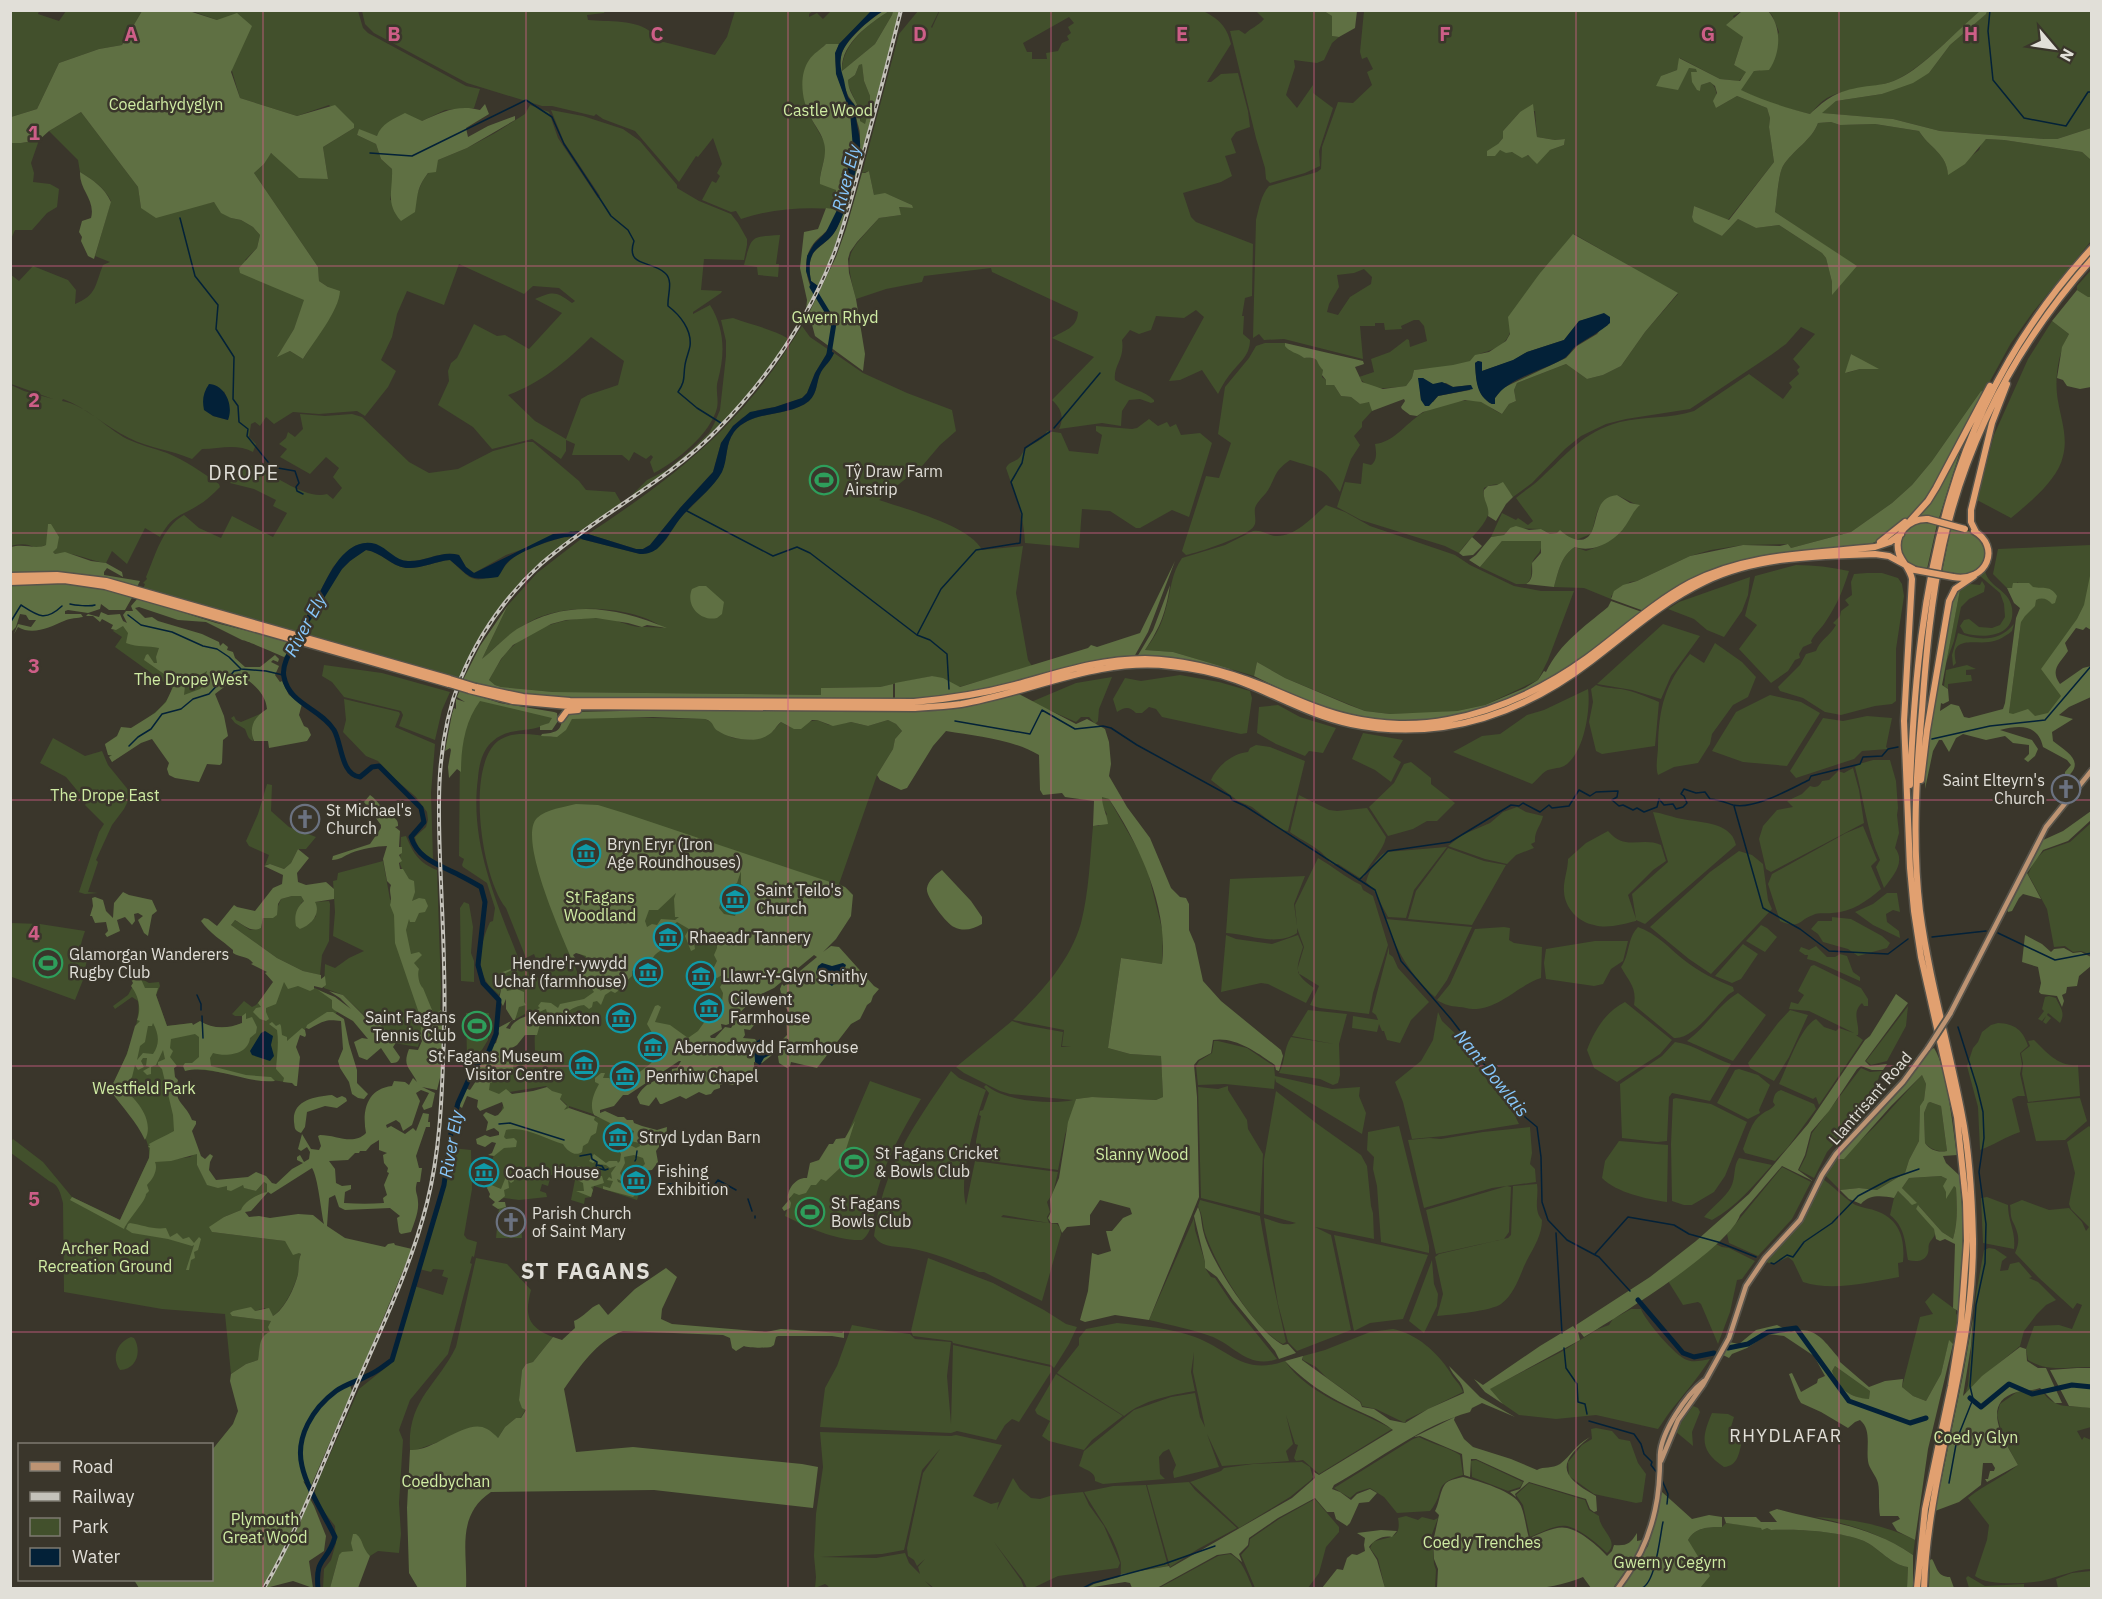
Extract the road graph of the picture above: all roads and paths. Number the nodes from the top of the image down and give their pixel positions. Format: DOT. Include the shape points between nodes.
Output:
graph roads {
  1 [pos="2091,248"];
  2 [pos="2091,259"];
  3 [pos="2052,301"];
  4 [pos="1921,508"];
  5 [pos="1906,526"];
  6 [pos="1976,532"];
  7 [pos="1901,534"];
  8 [pos="1869,548"];
  9 [pos="1802,558"];
  10 [pos="1907,566"];
  11 [pos="10,576"];
  12 [pos="1974,576"];
  13 [pos="10,582"];
  14 [pos="1658,607"];
  15 [pos="279,633"];
  16 [pos="1907,653"];
  17 [pos="1120,663"];
  18 [pos="473,689"];
  19 [pos="487,695"];
  20 [pos="672,707"];
  21 [pos="2091,770"];
  22 [pos="1912,842"];
  23 [pos="1927,1512"];
  24 [pos="1618,1588"];
  25 [pos="1917,1588"];
  26 [pos="1924,1588"];
  1 -- 3 [label="highway"];
  2 -- 3 [label="highway"];
  3 -- 4 [label="highway" via="2009,353 1936,488"];
  3 -- 6 [label="highway" via="1996,413 1971,510"];
  3 -- 22 [label="highway" via="1999,392 1976,441 1947,527 1919,706"];
  4 -- 5 [label="highway"];
  4 -- 8 [label="highway"];
  5 -- 6 [label="highway, bridge" via="1928,519"];
  5 -- 7 [label="highway"];
  6 -- 12 [label="highway" via="1988,553 1984,567"];
  7 -- 8 [label="highway"];
  7 -- 10 [label="highway" via="1899,552"];
  8 -- 14 [label="highway" via="1786,555 1738,564 1690,583"];
  9 -- 10 [label="highway" via="1879,554"];
  9 -- 14 [label="highway" via="1728,572"];
  9 -- 16 [label="highway" via="1879,557 1905,571 1909,583"];
  10 -- 12 [label="highway, bridge" via="1953,577"];
  10 -- 16 [label="highway" via="1912,579"];
  11 -- 15 [label="highway" via="106,581"];
  12 -- 22 [label="highway" via="1958,585 1950,596"];
  13 -- 15 [label="highway" via="48,580 95,585"];
  14 -- 17 [label="highway" via="1588,663 1540,694 1493,716 1443,727 1400,729 1352,724 1306,711 1235,680 1145,662"];
  15 -- 18 [label="highway, bridge"];
  16 -- 22 [label="highway" via="1904,721"];
  17 -- 18 [label="highway" via="1069,668 958,698 914,702 570,701"];
  17 -- 20 [label="highway" via="961,704 915,708"];
  18 -- 19 [label="highway"];
  19 -- 20 [label="highway" via="561,706"];
  19 -- 20 [label="highway" via="557,709 561,719 572,710"];
  21 -- 24 [label="main road, Llantrisant Road, bridge" via="2046,827 1950,1014 1928,1048 1903,1082 1836,1154 1800,1220 1753,1275 1729,1338 1706,1379 1673,1420 1662,1447 1656,1508 1644,1549"];
  22 -- 23 [label="highway" via="1914,911 1957,1117 1967,1240 1961,1323"];
  23 -- 25 [label="highway"];
  23 -- 26 [label="highway"];
}
